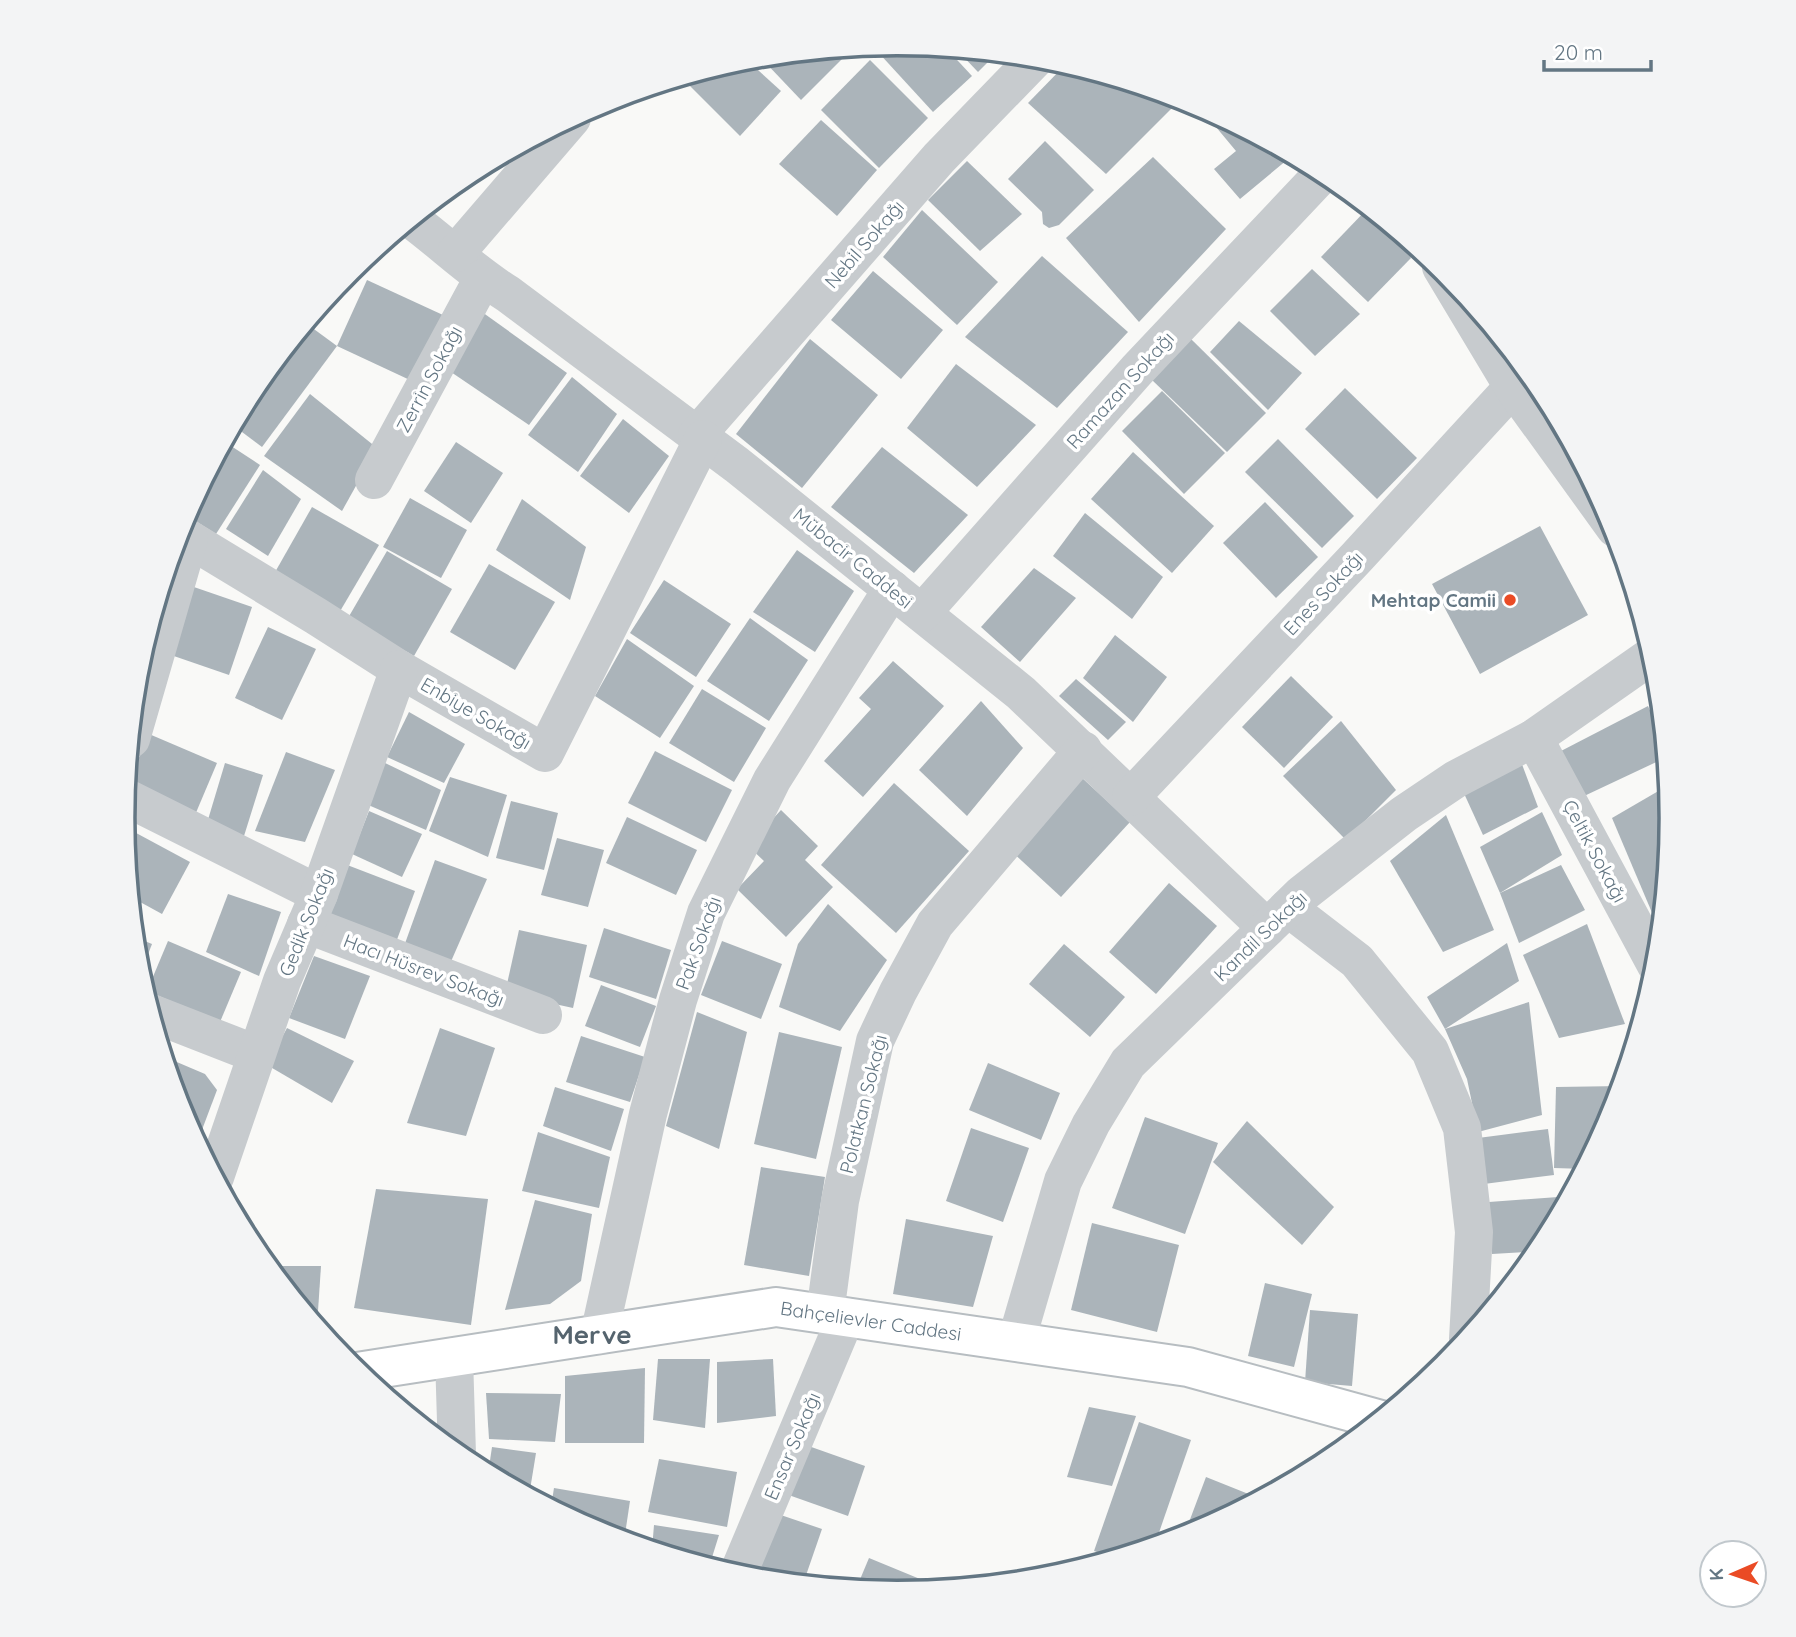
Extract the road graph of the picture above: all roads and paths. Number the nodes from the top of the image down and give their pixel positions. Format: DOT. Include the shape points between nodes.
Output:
graph roads {
  1 [pos="1027,68"];
  2 [pos="560,136"];
  3 [pos="1316,181"];
  4 [pos="419,226"];
  5 [pos="469,266"];
  6 [pos="1524,383"];
  7 [pos="1528,389"];
  8 [pos="700,437"];
  9 [pos="1559,438"];
  10 [pos="374,480"];
  11 [pos="189,539"];
  12 [pos="892,589"];
  13 [pos="166,605"];
  14 [pos="922,613"];
  15 [pos="156,643"];
  16 [pos="1644,661"];
  17 [pos="399,669"];
  18 [pos="1534,738"];
  19 [pos="1083,750"];
  20 [pos="1131,797"];
  21 [pos="136,803"];
  22 [pos="312,909"];
  23 [pos="1277,918"];
  24 [pos="1649,951"];
  25 [pos="543,1015"];
  26 [pos="161,1017"];
  27 [pos="256,1054"];
  28 [pos="219,1165"];
  29 [pos="835,1316"];
  30 [pos="1469,1323"];
  31 [pos="599,1335"];
  32 [pos="1016,1342"];
  33 [pos="454,1357"];
  34 [pos="371,1369"];
  35 [pos="1370,1417"];
  36 [pos="457,1439"];
  37 [pos="741,1564"];
  1 -- 8 [label="street, Nebil Sokağı" via="939,158"];
  2 -- 5 [label="street, Zerrin Sokağı"];
  3 -- 14 [label="street, Ramazan Sokağı" via="1137,370"];
  4 -- 5 [label="street, Mübacir Caddesi"];
  5 -- 8 [label="street, Mübacir Caddesi"];
  5 -- 10 [label="street, Zerrin Sokağı"];
  6 -- 20 [label="street, Enes Sokağı"];
  7 -- 9 [label="street"];
  8 -- 12 [label="street, Mübacir Caddesi"];
  8 -- 17 [label="street, Enbiye Sokağı" via="545,753"];
  11 -- 17 [label="street, Enbiye Sokağı"];
  12 -- 14 [label="street, Mübacir Caddesi"];
  12 -- 31 [label="street, Pak Sokağı" via="772,780 706,913 648,1114"];
  13 -- 15 [label="street"];
  14 -- 19 [label="street, Mübacir Caddesi"];
  16 -- 18 [label="street, Kandil Sokağı"];
  17 -- 22 [label="street, Gedik Sokağı"];
  18 -- 23 [label="street, Kandil Sokağı" via="1456,779 1404,814"];
  18 -- 24 [label="street, Çeltik Sokağı"];
  19 -- 20 [label="street, Mübacir Caddesi"];
  19 -- 29 [label="street, Polatkan Sokağı" via="935,924 875,1041 840,1201"];
  20 -- 23 [label="street, Mübacir Caddesi"];
  21 -- 22 [label="street, Hacı Hüsrev Sokağı"];
  22 -- 25 [label="street, Hacı Hüsrev Sokağı"];
  22 -- 27 [label="street, Gedik Sokağı"];
  23 -- 30 [label="street, Mübacir Caddesi" via="1356,961 1430,1051 1462,1128 1474,1232"];
  23 -- 32 [label="street, Kandil Sokağı" via="1128,1063 1063,1181"];
  26 -- 27 [label="street"];
  27 -- 28 [label="street, Gedik Sokağı"];
  29 -- 31 [label="main road, Bahçelievler Caddesi" via="776,1307"];
  29 -- 32 [label="main road, Bahçelievler Caddesi"];
  29 -- 37 [label="street, Ensar Sokağı"];
  31 -- 33 [label="main road, Bahçelievler Caddesi"];
  32 -- 35 [label="main road, Bahçelievler Caddesi" via="1188,1367"];
  33 -- 34 [label="main road, Bahçelievler Caddesi"];
  33 -- 36 [label="street"];
}
